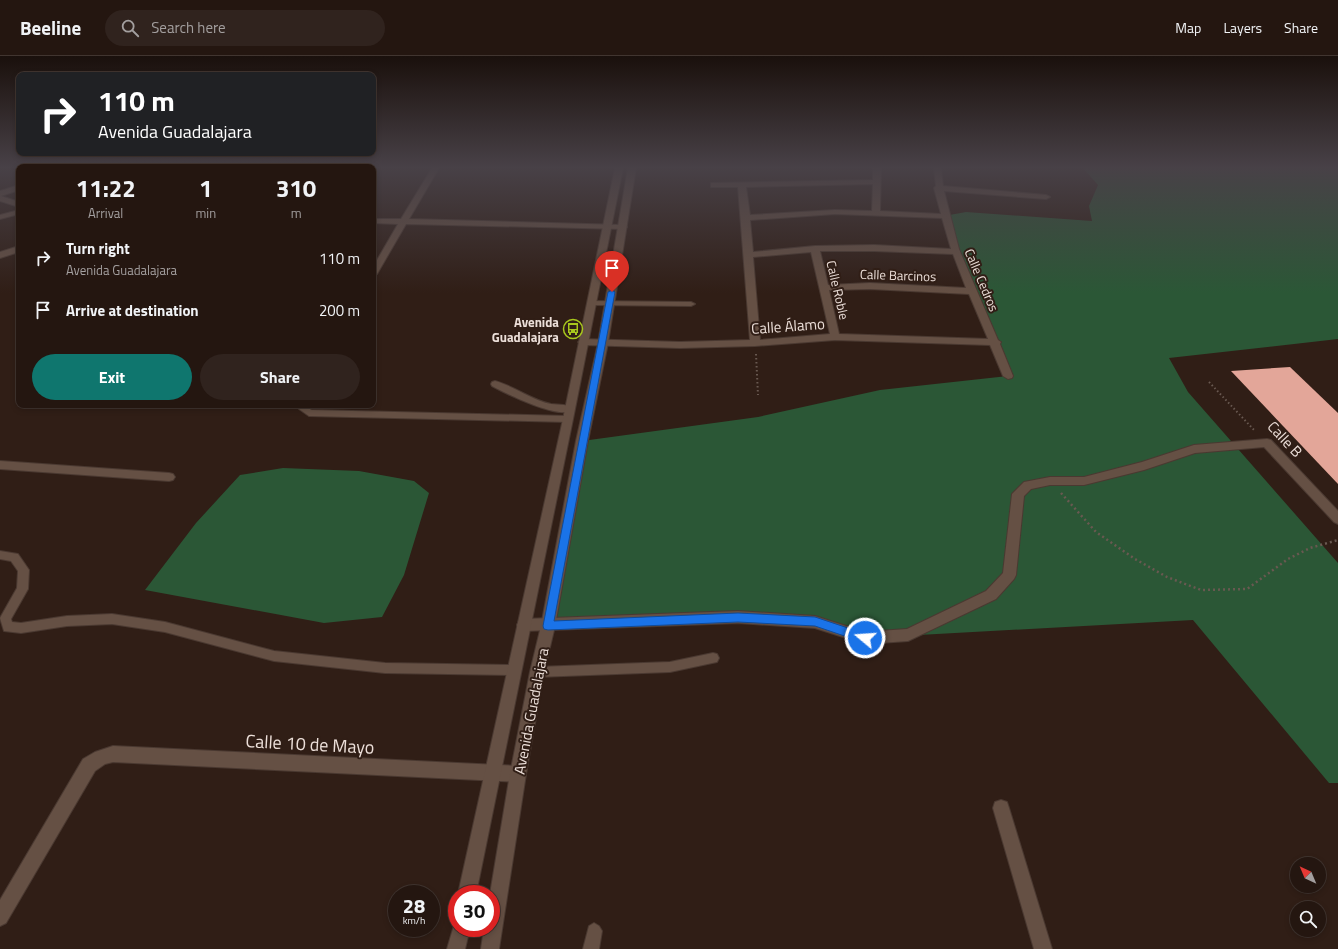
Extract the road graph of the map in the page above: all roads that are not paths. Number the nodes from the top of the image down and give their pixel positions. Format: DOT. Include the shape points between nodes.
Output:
graph roads {
  1 [pos="411,210"];
  2 [pos="611,210"];
  3 [pos="626,210"];
  4 [pos="745,210"];
  5 [pos="876,210"];
  6 [pos="943,210"];
  7 [pos="16,213"];
  8 [pos="876,213"];
  9 [pos="944,216"];
  10 [pos="0,217"];
  11 [pos="746,218"];
  12 [pos="376,221"];
  13 [pos="404,222"];
  14 [pos="608,227"];
  15 [pos="623,227"];
  16 [pos="815,249"];
  17 [pos="16,250"];
  18 [pos="956,252"];
  19 [pos="0,255"];
  20 [pos="748,255"];
  21 [pos="376,269"];
  22 [pos="596,280"];
  23 [pos="614,281"];
  24 [pos="824,288"];
  25 [pos="972,291"];
  26 [pos="591,303"];
  27 [pos="610,304"];
  28 [pos="691,304"];
  29 [pos="835,337"];
  30 [pos="583,342"];
  31 [pos="603,342"];
  32 [pos="996,342"];
  33 [pos="755,343"];
  34 [pos="1008,376"];
  35 [pos="495,384"];
  36 [pos="303,408"];
  37 [pos="569,414"];
  38 [pos="0,465"];
  39 [pos="168,477"];
  40 [pos="1338,519"];
  41 [pos="0,555"];
  42 [pos="524,626"];
  43 [pos="548,626"];
  44 [pos="713,658"];
  45 [pos="514,670"];
  46 [pos="537,672"];
  47 [pos="492,772"];
  48 [pos="518,774"];
  49 [pos="1001,808"];
  50 [pos="470,885"];
  51 [pos="0,917"];
  52 [pos="594,931"];
  53 [pos="458,937"];
  54 [pos="456,949"];
  55 [pos="490,949"];
  56 [pos="591,949"];
  57 [pos="1043,949"];
  1 -- 13 [label="street"];
  2 -- 14 [label="street, Avenida Guadalajara"];
  3 -- 15 [label="street, Avenida Guadalajara"];
  4 -- 11 [label="street"];
  5 -- 8 [label="street"];
  6 -- 9 [label="street, Calle Cedros"];
  7 -- 10 [label="street"];
  8 -- 9 [label="street"];
  8 -- 11 [label="street" via="835,212"];
  9 -- 18 [label="street, Calle Cedros"];
  11 -- 20 [label="street"];
  12 -- 13 [label="street"];
  13 -- 14 [label="street"];
  13 -- 21 [label="street"];
  14 -- 15 [label="street"];
  14 -- 22 [label="street, Avenida Guadalajara"];
  15 -- 23 [label="street, Avenida Guadalajara"];
  16 -- 18 [label="street" via="874,248"];
  16 -- 20 [label="street"];
  16 -- 24 [label="street, Calle Roble"];
  17 -- 19 [label="street"];
  18 -- 25 [label="street, Calle Cedros"];
  20 -- 33 [label="street"];
  22 -- 23 [label="street"];
  22 -- 26 [label="street, Avenida Guadalajara"];
  23 -- 27 [label="street, Avenida Guadalajara"];
  24 -- 25 [label="street, Calle Barcinos" via="870,286"];
  24 -- 29 [label="street, Calle Roble"];
  25 -- 32 [label="street, Calle Cedros"];
  26 -- 27 [label="lane"];
  26 -- 30 [label="street, Avenida Guadalajara"];
  27 -- 28 [label="lane"];
  27 -- 31 [label="street, Avenida Guadalajara"];
  29 -- 32 [label="street, Calle Álamo" via="902,337"];
  29 -- 33 [label="street, Calle Álamo"];
  30 -- 31 [label="street, Calle Álamo"];
  30 -- 37 [label="street, Avenida Guadalajara"];
  31 -- 33 [label="street, Calle Álamo" via="680,345"];
  31 -- 43 [label="street, Avenida Guadalajara"];
  32 -- 34 [label="street, Calle Cedros"];
  35 -- 37 [label="lane" via="529,401"];
  36 -- 37 [label="lane" via="309,413"];
  37 -- 42 [label="street, Avenida Guadalajara"];
  38 -- 39 [label="street"];
  40 -- 43 [label="street, Calle B" via="1267,443 1194,448 1144,466 1084,481 1050,481 1028,485 1018,494 1010,575 991,595 908,635 865,638 815,622 738,617"];
  41 -- 45 [label="lane" via="14,557 24,570 22,589 5,619 8,627 112,619 165,627 274,656 385,668"];
  42 -- 43 [label="street"];
  42 -- 45 [label="street, Avenida Guadalajara"];
  43 -- 46 [label="street, Avenida Guadalajara"];
  44 -- 46 [label="lane" via="670,667"];
  45 -- 47 [label="street, Avenida Guadalajara"];
  46 -- 48 [label="street, Avenida Guadalajara"];
  47 -- 48 [label="street, Calle 10 de Mayo"];
  47 -- 50 [label="street, Avenida Guadalajara"];
  47 -- 51 [label="street, Calle 10 de Mayo" via="113,754 101,757 89,766"];
  48 -- 55 [label="street, Avenida Guadalajara"];
  49 -- 57 [label="street"];
  52 -- 56 [label="lane"];
  53 -- 54 [label="street"];
}
